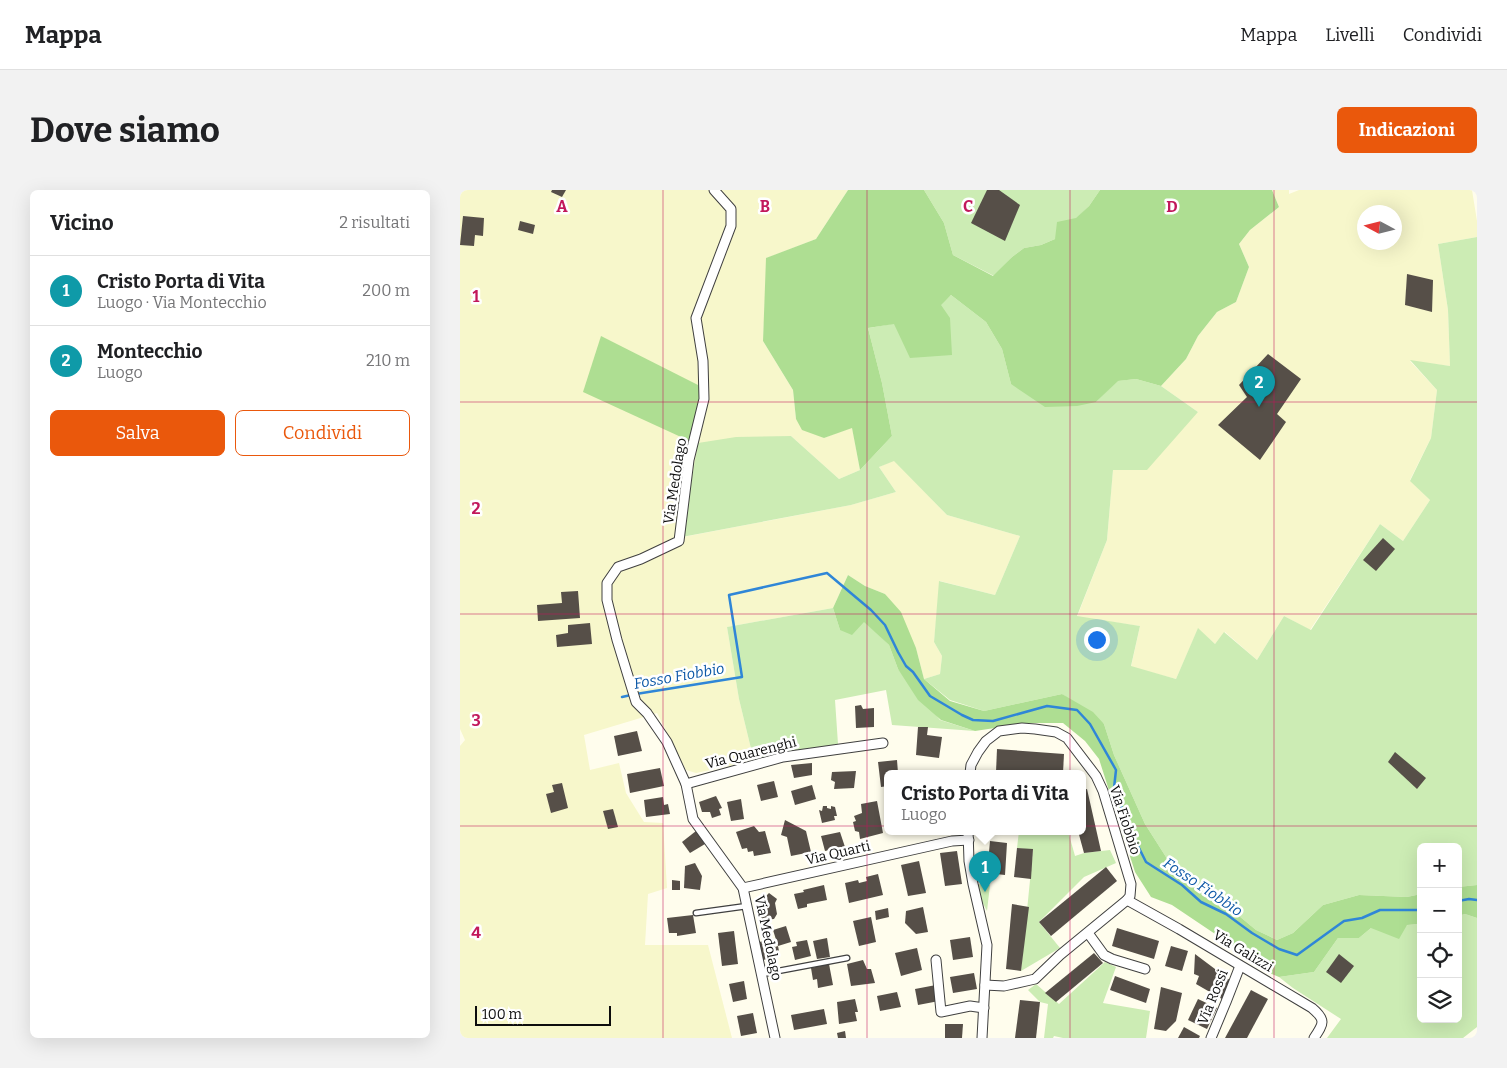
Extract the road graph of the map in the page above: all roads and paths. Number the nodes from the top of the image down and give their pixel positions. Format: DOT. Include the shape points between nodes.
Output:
graph roads {
  1 [pos="714,190"];
  2 [pos="883,743"];
  3 [pos="971,770"];
  4 [pos="686,784"];
  5 [pos="968,836"];
  6 [pos="743,888"];
  7 [pos="1127,900"];
  8 [pos="747,906"];
  9 [pos="696,913"];
  10 [pos="1088,934"];
  11 [pos="847,958"];
  12 [pos="936,960"];
  13 [pos="1240,966"];
  14 [pos="1145,969"];
  15 [pos="762,974"];
  16 [pos="985,984"];
  17 [pos="984,1008"];
  18 [pos="775,1038"];
  19 [pos="982,1038"];
  20 [pos="1211,1038"];
  21 [pos="1314,1038"];
  1 -- 4 [label="street, Via Medolago" via="731,209 731,226 696,318 703,361 704,399 689,460 679,541 618,567 607,582 607,600 636,702 667,742"];
  2 -- 4 [label="street, Via Quarenghi" via="784,757"];
  3 -- 7 [label="street, Via Fiobbio" via="978,752 994,734 1005,728 1056,732 1067,738 1096,776 1103,792 1131,884"];
  4 -- 6 [label="street, Via Medolago" via="693,818"];
  5 -- 6 [label="street, Via Quarti"];
  5 -- 16 [label="street" via="973,884 987,945"];
  6 -- 8 [label="street, Via Medolago"];
  7 -- 10 [label="street"];
  7 -- 13 [label="street, Via Galizzi"];
  8 -- 9 [label="lane"];
  8 -- 15 [label="street, Via Medolago"];
  10 -- 14 [label="street" via="1104,955"];
  10 -- 16 [label="street" via="1035,979 1004,986"];
  11 -- 15 [label="lane"];
  12 -- 17 [label="street" via="941,1012 970,1006"];
  13 -- 20 [label="street, Via Rossi"];
  13 -- 21 [label="street, Via Galizzi" via="1321,1016 1322,1026"];
  15 -- 18 [label="street, Via Medolago"];
  16 -- 17 [label="street"];
  17 -- 19 [label="street"];
}
